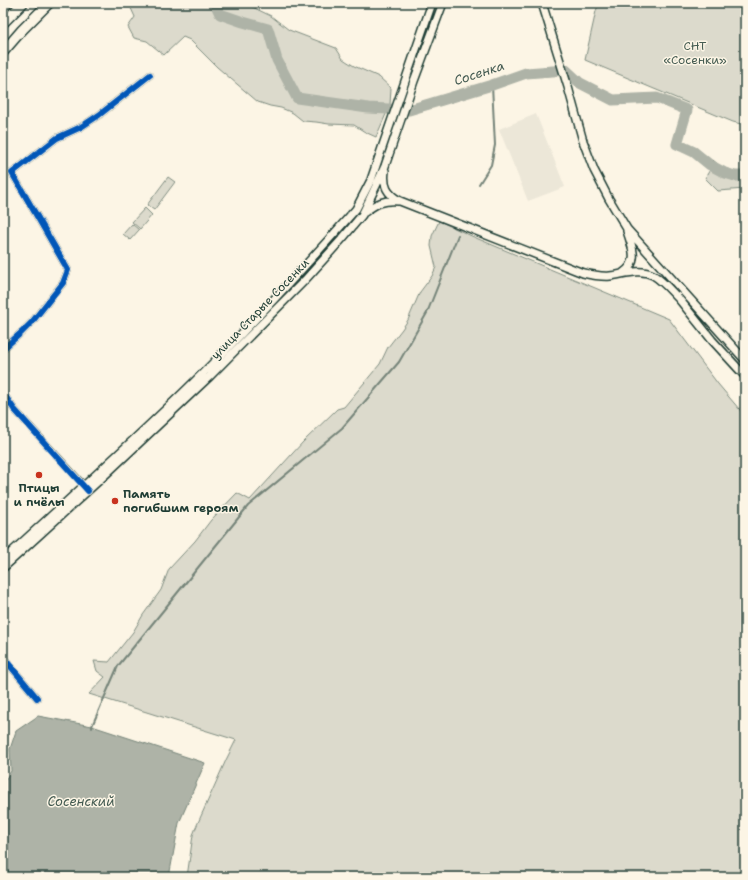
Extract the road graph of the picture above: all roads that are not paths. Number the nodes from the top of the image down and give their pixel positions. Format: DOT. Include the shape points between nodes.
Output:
graph roads {
  1 [pos="22,3"];
  2 [pos="49,3"];
  3 [pos="432,3"];
  4 [pos="443,3"];
  5 [pos="542,3"];
  6 [pos="3,23"];
  7 [pos="3,52"];
  8 [pos="150,75"];
  9 [pos="385,166"];
  10 [pos="400,201"];
  11 [pos="362,215"];
  12 [pos="627,228"];
  13 [pos="665,270"];
  14 [pos="622,274"];
  15 [pos="679,299"];
  16 [pos="3,348"];
  17 [pos="745,360"];
  18 [pos="745,376"];
  19 [pos="3,393"];
  20 [pos="86,488"];
  21 [pos="3,560"];
  22 [pos="3,568"];
  23 [pos="3,657"];
  24 [pos="37,698"];
  1 -- 6 [label="highway"];
  2 -- 7 [label="highway"];
  3 -- 20 [label="main road, улица Старые Сосенки" via="371,180 356,209 268,307"];
  4 -- 9 [label="main road, улица Старые Сосенки"];
  5 -- 12 [label="main road" via="594,170 608,199"];
  8 -- 16 [label="street" via="99,115 57,138 12,173 68,270 63,283 32,322"];
  9 -- 10 [label="main road" via="386,189 393,198"];
  9 -- 11 [label="main road, улица Старые Сосенки"];
  10 -- 11 [label="main road" via="378,203"];
  10 -- 14 [label="main road" via="583,273 597,276"];
  11 -- 20 [label="main road, улица Старые Сосенки" via="305,280 225,361"];
  12 -- 13 [label="main road"];
  12 -- 14 [label="main road" via="634,253 632,265"];
  13 -- 15 [label="main road"];
  13 -- 17 [label="main road"];
  14 -- 15 [label="main road" via="646,272 664,284"];
  15 -- 18 [label="main road"];
  19 -- 20 [label="street" via="14,409"];
  20 -- 21 [label="main road, улица Старые Сосенки"];
  20 -- 22 [label="main road, улица Старые Сосенки"];
  23 -- 24 [label="street"];
}
